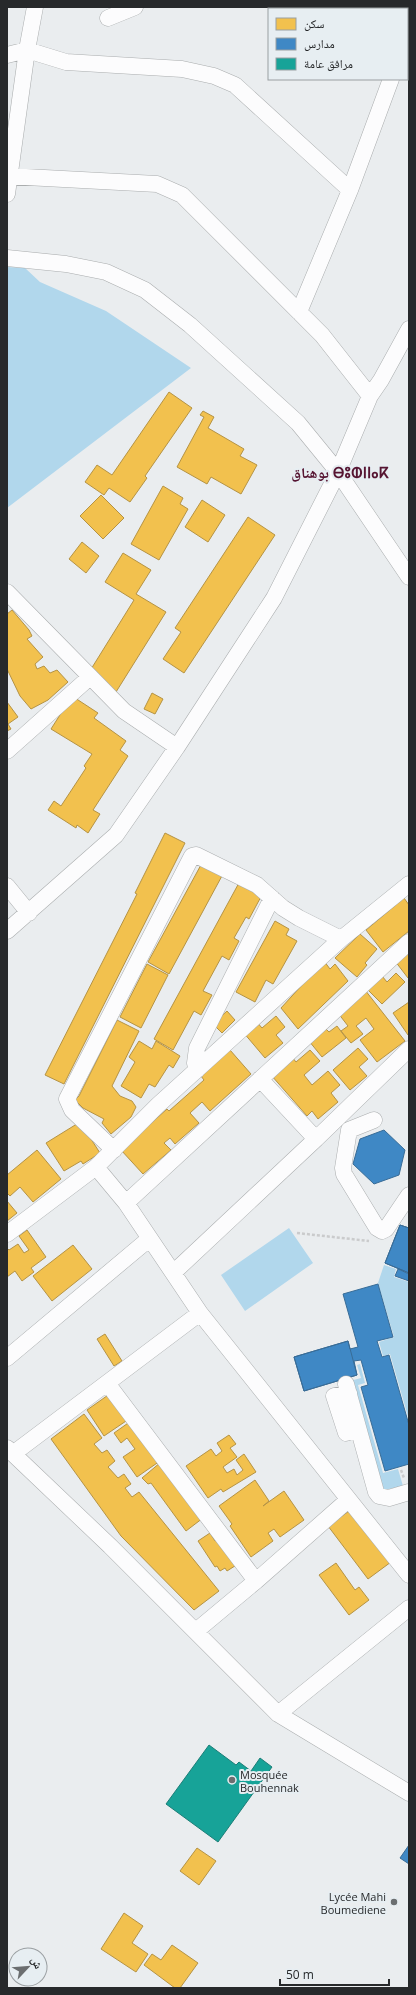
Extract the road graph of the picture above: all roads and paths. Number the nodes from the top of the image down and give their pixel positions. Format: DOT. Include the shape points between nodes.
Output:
graph roads {
  1 [pos="35,7"];
  2 [pos="135,7"];
  3 [pos="108,18"];
  4 [pos="26,50"];
  5 [pos="7,55"];
  6 [pos="391,80"];
  7 [pos="9,176"];
  8 [pos="350,190"];
  9 [pos="7,194"];
  10 [pos="7,258"];
  11 [pos="299,312"];
  12 [pos="409,329"];
  13 [pos="370,396"];
  14 [pos="338,472"];
  15 [pos="409,577"];
  16 [pos="7,592"];
  17 [pos="90,677"];
  18 [pos="177,746"];
  19 [pos="7,751"];
  20 [pos="409,884"];
  21 [pos="7,886"];
  22 [pos="272,898"];
  23 [pos="29,913"];
  24 [pos="7,931"];
  25 [pos="341,938"];
  26 [pos="409,942"];
  27 [pos="409,1049"];
  28 [pos="197,1070"];
  29 [pos="260,1079"];
  30 [pos="374,1120"];
  31 [pos="316,1139"];
  32 [pos="114,1150"];
  33 [pos="96,1167"];
  34 [pos="409,1196"];
  35 [pos="126,1203"];
  36 [pos="382,1230"];
  37 [pos="297,1233"];
  38 [pos="7,1234"];
  39 [pos="149,1239"];
  40 [pos="173,1273"];
  41 [pos="200,1313"];
  42 [pos="7,1358"];
  43 [pos="107,1383"];
  44 [pos="348,1388"];
  45 [pos="10,1450"];
  46 [pos="409,1492"];
  47 [pos="348,1500"];
  48 [pos="409,1575"];
  49 [pos="256,1581"];
  50 [pos="409,1608"];
  51 [pos="196,1631"];
  52 [pos="278,1714"];
  53 [pos="409,1793"];
  1 -- 4 [label="street"];
  2 -- 3 [label="street"];
  4 -- 5 [label="street"];
  4 -- 7 [label="street"];
  4 -- 8 [label="street" via="66,62 182,69 214,76 235,85"];
  6 -- 8 [label="street"];
  7 -- 9 [label="street"];
  7 -- 11 [label="street" via="157,184 182,195"];
  8 -- 11 [label="street"];
  10 -- 14 [label="street" via="66,264 106,272 145,290 190,325 298,423"];
  11 -- 13 [label="street" via="322,334"];
  12 -- 13 [label="street"];
  13 -- 14 [label="street"];
  14 -- 15 [label="street"];
  14 -- 18 [label="street" via="274,598"];
  16 -- 17 [label="street"];
  17 -- 18 [label="street" via="124,711"];
  17 -- 19 [label="street"];
  18 -- 23 [label="street" via="116,835"];
  20 -- 25 [label="street"];
  21 -- 23 [label="street"];
  22 -- 25 [label="street" via="298,918"];
  22 -- 28 [label="street" via="197,1048"];
  22 -- 32 [label="street" via="257,885 196,855 189,859 67,1099 72,1110"];
  23 -- 24 [label="street"];
  25 -- 28 [label="street"];
  26 -- 29 [label="street"];
  27 -- 31 [label="street"];
  28 -- 32 [label="street"];
  29 -- 31 [label="street"];
  29 -- 35 [label="street"];
  30 -- 36 [label="street" via="349,1130 343,1168 344,1174 377,1228"];
  31 -- 40 [label="street"];
  32 -- 33 [label="street"];
  33 -- 35 [label="street"];
  33 -- 38 [label="street"];
  34 -- 36 [label="street" via="386,1229"];
  35 -- 39 [label="street"];
  36 -- 37 [label="path" via="380,1242"];
  39 -- 40 [label="street"];
  39 -- 42 [label="street"];
  40 -- 41 [label="street"];
  41 -- 43 [label="street"];
  41 -- 47 [label="street"];
  43 -- 45 [label="street"];
  43 -- 49 [label="street"];
  44 -- 46 [label="street" via="334,1396 346,1433 358,1429 379,1496 389,1498"];
  45 -- 51 [label="street"];
  47 -- 48 [label="street"];
  47 -- 49 [label="street"];
  49 -- 51 [label="street"];
  50 -- 52 [label="street"];
  51 -- 52 [label="street"];
  52 -- 53 [label="street"];
}
